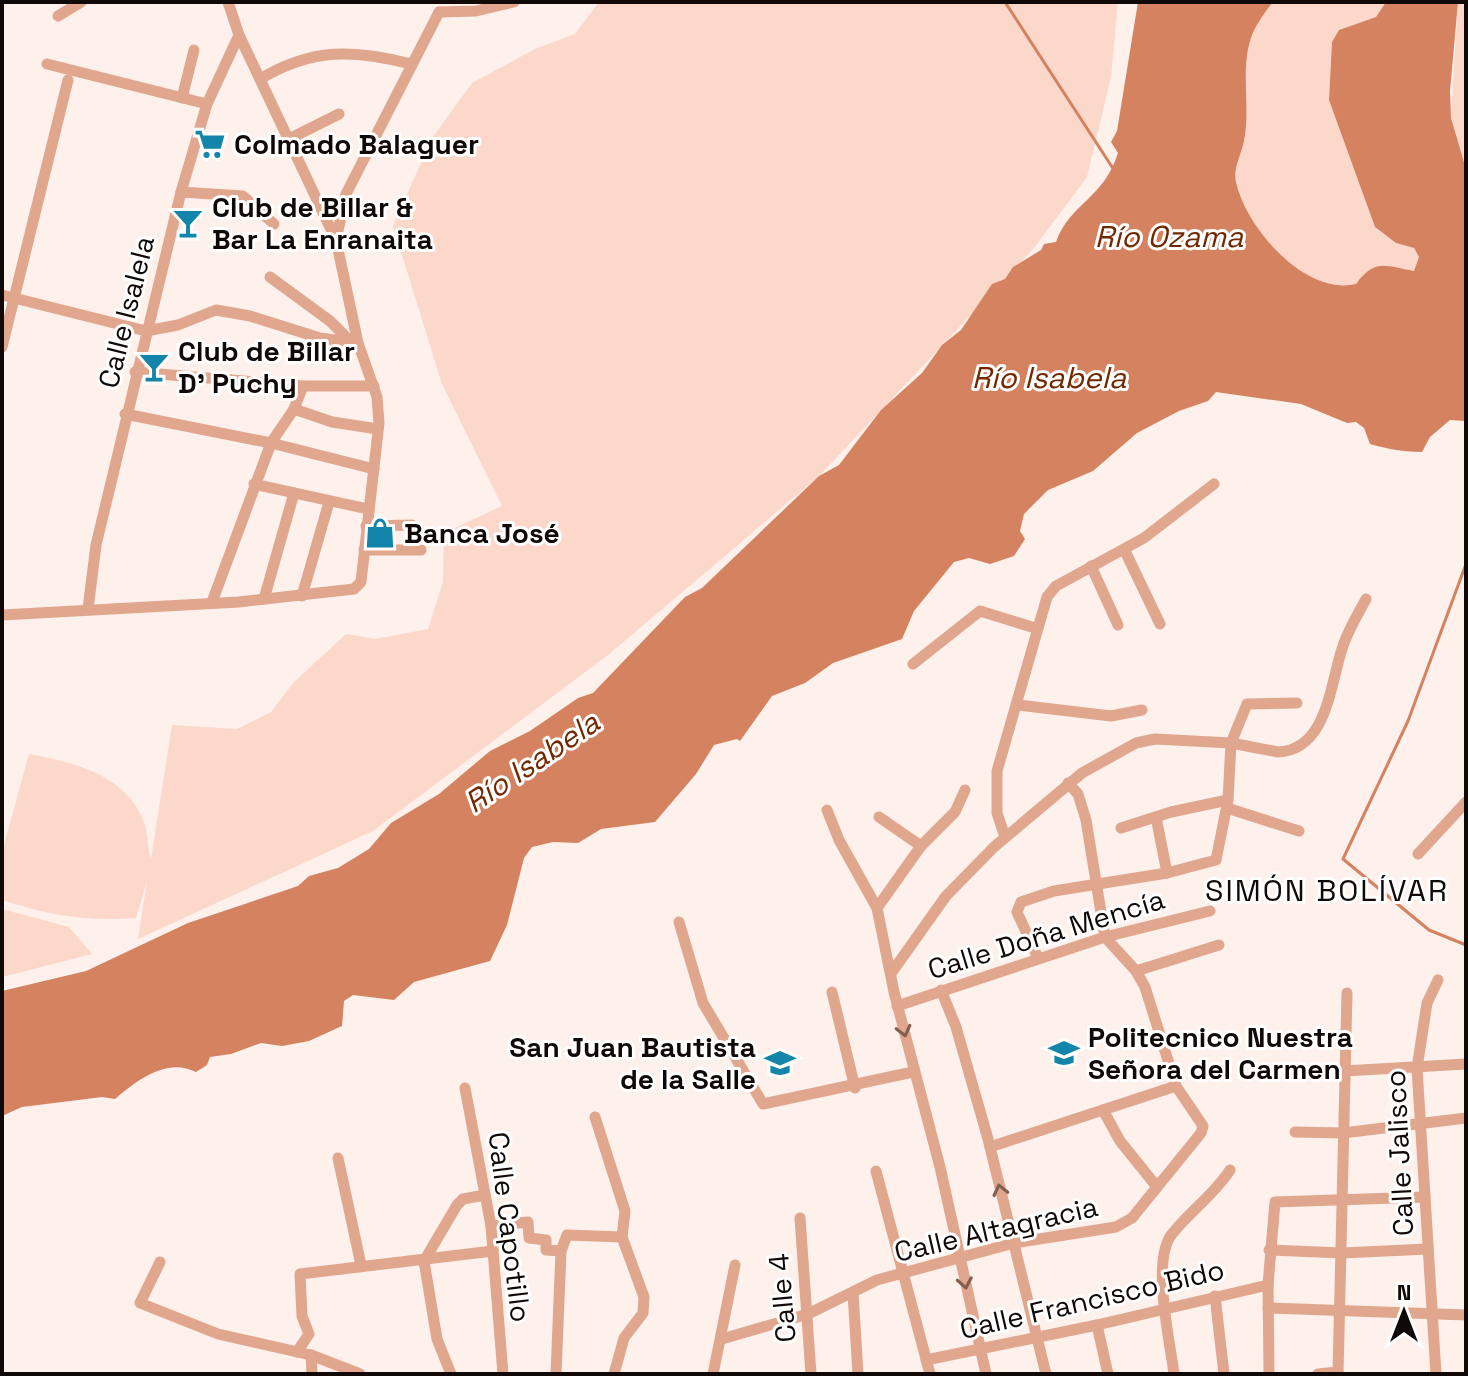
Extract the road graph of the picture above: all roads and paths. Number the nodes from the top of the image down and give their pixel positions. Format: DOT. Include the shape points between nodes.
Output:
graph roads {
  1 [pos="81,2"];
  2 [pos="228,2"];
  3 [pos="514,2"];
  4 [pos="438,7"];
  5 [pos="58,16"];
  6 [pos="239,35"];
  7 [pos="194,50"];
  8 [pos="47,64"];
  9 [pos="411,64"];
  10 [pos="260,79"];
  11 [pos="68,80"];
  12 [pos="182,98"];
  13 [pos="207,104"];
  14 [pos="339,114"];
  15 [pos="289,139"];
  16 [pos="181,192"];
  17 [pos="274,224"];
  18 [pos="336,240"];
  19 [pos="270,277"];
  20 [pos="8,297"];
  21 [pos="146,331"];
  22 [pos="4,333"];
  23 [pos="355,343"];
  24 [pos="2,347"];
  25 [pos="135,372"];
  26 [pos="303,386"];
  27 [pos="374,386"];
  28 [pos="294,409"];
  29 [pos="125,414"];
  30 [pos="378,429"];
  31 [pos="271,443"];
  32 [pos="374,469"];
  33 [pos="254,484"];
  34 [pos="1214,484"];
  35 [pos="294,493"];
  36 [pos="329,502"];
  37 [pos="368,509"];
  38 [pos="412,525"];
  39 [pos="366,526"];
  40 [pos="1124,549"];
  41 [pos="364,550"];
  42 [pos="421,550"];
  43 [pos="1091,566"];
  44 [pos="302,596"];
  45 [pos="264,599"];
  46 [pos="1366,599"];
  47 [pos="212,602"];
  48 [pos="88,609"];
  49 [pos="2,615"];
  50 [pos="1160,624"];
  51 [pos="1118,625"];
  52 [pos="1035,628"];
  53 [pos="913,664"];
  54 [pos="1297,703"];
  55 [pos="1018,705"];
  56 [pos="1142,710"];
  57 [pos="1231,743"];
  58 [pos="1068,783"];
  59 [pos="965,790"];
  60 [pos="1466,802"];
  61 [pos="1228,804"];
  62 [pos="827,810"];
  63 [pos="879,817"];
  64 [pos="1156,817"];
  65 [pos="1121,828"];
  66 [pos="1299,831"];
  67 [pos="1005,837"];
  68 [pos="921,846"];
  69 [pos="1418,854"];
  70 [pos="1167,873"];
  71 [pos="1098,885"];
  72 [pos="877,908"];
  73 [pos="1210,911"];
  74 [pos="679,922"];
  75 [pos="1105,937"];
  76 [pos="1219,945"];
  77 [pos="1038,958"];
  78 [pos="1136,971"];
  79 [pos="892,972"];
  80 [pos="1438,980"];
  81 [pos="941,990"];
  82 [pos="832,992"];
  83 [pos="1347,993"];
  84 [pos="897,1006"];
  85 [pos="1466,1064"];
  86 [pos="1417,1068"];
  87 [pos="1344,1071"];
  88 [pos="913,1072"];
  89 [pos="1176,1086"];
  90 [pos="465,1088"];
  91 [pos="855,1088"];
  92 [pos="1103,1110"];
  93 [pos="595,1117"];
  94 [pos="1466,1118"];
  95 [pos="1419,1122"];
  96 [pos="1295,1132"];
  97 [pos="1343,1133"];
  98 [pos="990,1147"];
  99 [pos="338,1158"];
  100 [pos="1230,1170"];
  101 [pos="876,1171"];
  102 [pos="1157,1187"];
  103 [pos="485,1195"];
  104 [pos="1425,1197"];
  105 [pos="1344,1201"];
  106 [pos="800,1218"];
  107 [pos="491,1226"];
  108 [pos="622,1237"];
  109 [pos="1014,1243"];
  110 [pos="1428,1249"];
  111 [pos="1269,1250"];
  112 [pos="493,1251"];
  113 [pos="561,1251"];
  114 [pos="1342,1253"];
  115 [pos="961,1258"];
  116 [pos="424,1261"];
  117 [pos="160,1262"];
  118 [pos="361,1265"];
  119 [pos="735,1265"];
  120 [pos="903,1274"];
  121 [pos="1268,1285"];
  122 [pos="853,1293"];
  123 [pos="1215,1296"];
  124 [pos="1166,1308"];
  125 [pos="1268,1308"];
  126 [pos="1340,1311"];
  127 [pos="808,1314"];
  128 [pos="1432,1314"];
  129 [pos="1466,1315"];
  130 [pos="1097,1325"];
  131 [pos="1039,1337"];
  132 [pos="722,1339"];
  133 [pos="980,1350"];
  134 [pos="297,1352"];
  135 [pos="311,1355"];
  136 [pos="926,1360"];
  137 [pos="1338,1373"];
  138 [pos="312,1374"];
  139 [pos="360,1374"];
  140 [pos="451,1374"];
  141 [pos="503,1374"];
  142 [pos="556,1374"];
  143 [pos="614,1374"];
  144 [pos="713,1374"];
  145 [pos="811,1374"];
  146 [pos="858,1374"];
  147 [pos="930,1374"];
  148 [pos="986,1374"];
  149 [pos="1046,1374"];
  150 [pos="1108,1374"];
  151 [pos="1174,1374"];
  152 [pos="1224,1374"];
  153 [pos="1269,1374"];
  154 [pos="1318,1374"];
  155 [pos="1436,1374"];
  1 -- 5 [label="street"];
  2 -- 6 [label="street"];
  3 -- 4 [label="street" via="476,11"];
  4 -- 9 [label="street"];
  6 -- 10 [label="street"];
  6 -- 13 [label="street, Calle Isalela"];
  7 -- 12 [label="street"];
  8 -- 12 [label="street"];
  9 -- 10 [label="street" via="337,53 304,57"];
  9 -- 18 [label="street" via="346,194"];
  10 -- 15 [label="street"];
  11 -- 20 [label="street"];
  12 -- 13 [label="street"];
  13 -- 16 [label="street, Calle Isalela"];
  14 -- 15 [label="street"];
  15 -- 18 [label="street"];
  16 -- 17 [label="street" via="243,196"];
  16 -- 21 [label="street, Calle Isalela"];
  18 -- 23 [label="street"];
  19 -- 23 [label="street"];
  20 -- 21 [label="street"];
  20 -- 22 [label="street"];
  21 -- 23 [label="street" via="216,310"];
  21 -- 25 [label="street, Calle Isalela"];
  22 -- 24 [label="street"];
  23 -- 27 [label="street"];
  25 -- 26 [label="street"];
  25 -- 29 [label="street, Calle Isalela"];
  26 -- 27 [label="street"];
  26 -- 28 [label="street"];
  27 -- 30 [label="street"];
  28 -- 30 [label="street"];
  28 -- 31 [label="street"];
  29 -- 31 [label="street"];
  29 -- 48 [label="street, Calle Isalela" via="96,545"];
  30 -- 32 [label="street"];
  31 -- 32 [label="street"];
  31 -- 33 [label="street"];
  32 -- 37 [label="street"];
  33 -- 35 [label="street"];
  33 -- 47 [label="street"];
  34 -- 40 [label="street"];
  35 -- 36 [label="street"];
  35 -- 45 [label="street"];
  36 -- 37 [label="street"];
  36 -- 44 [label="street"];
  37 -- 39 [label="street"];
  38 -- 39 [label="street"];
  39 -- 41 [label="street"];
  40 -- 43 [label="street"];
  40 -- 50 [label="street"];
  41 -- 42 [label="street"];
  41 -- 44 [label="street" via="361,582 354,589"];
  43 -- 51 [label="street"];
  43 -- 52 [label="street" via="1056,586"];
  44 -- 45 [label="street"];
  45 -- 47 [label="street"];
  46 -- 57 [label="street" via="1346,637 1322,721 1304,743 1288,752"];
  47 -- 48 [label="street"];
  48 -- 49 [label="street"];
  52 -- 53 [label="street" via="980,611"];
  52 -- 55 [label="street"];
  54 -- 57 [label="street" via="1248,702"];
  55 -- 56 [label="street" via="1111,716"];
  55 -- 67 [label="street" via="997,771 997,813"];
  57 -- 58 [label="street" via="1146,741"];
  57 -- 61 [label="street"];
  58 -- 67 [label="street"];
  58 -- 71 [label="street" via="1084,812"];
  59 -- 68 [label="street" via="955,812"];
  60 -- 69 [label="street"];
  61 -- 64 [label="street"];
  61 -- 66 [label="street"];
  61 -- 70 [label="street" via="1218,855 1211,863"];
  62 -- 72 [label="street"];
  63 -- 68 [label="street"];
  64 -- 65 [label="street"];
  64 -- 70 [label="street"];
  67 -- 79 [label="street" via="946,896"];
  68 -- 72 [label="street"];
  70 -- 71 [label="street"];
  71 -- 75 [label="street"];
  71 -- 77 [label="street" via="1021,902 1017,912"];
  72 -- 79 [label="street"];
  73 -- 75 [label="street, Calle Doña Mencía"];
  74 -- 91 [label="street" via="703,1003 763,1104"];
  75 -- 77 [label="street, Calle Doña Mencía"];
  75 -- 78 [label="street, Calle Altagracia"];
  76 -- 78 [label="street"];
  77 -- 81 [label="street, Calle Doña Mencía"];
  78 -- 89 [label="street, Calle Altagracia"];
  79 -- 84 [label="street"];
  80 -- 86 [label="street, Calle Jalisco" via="1427,1003"];
  81 -- 84 [label="street, Calle Doña Mencía"];
  81 -- 98 [label="street"];
  82 -- 91 [label="street"];
  83 -- 87 [label="street"];
  84 -- 88 [label="street, one-way"];
  85 -- 86 [label="street"];
  86 -- 87 [label="street"];
  86 -- 95 [label="street, Calle Jalisco"];
  87 -- 97 [label="street"];
  88 -- 91 [label="street"];
  88 -- 115 [label="street"];
  89 -- 92 [label="street"];
  89 -- 102 [label="street, Calle Altagracia" via="1202,1129"];
  90 -- 103 [label="street, Calle Capotillo"];
  92 -- 98 [label="street"];
  92 -- 102 [label="street"];
  93 -- 108 [label="street" via="625,1211"];
  94 -- 95 [label="street"];
  95 -- 97 [label="street"];
  95 -- 104 [label="street, Calle Jalisco"];
  96 -- 97 [label="street"];
  97 -- 105 [label="street"];
  109 -- 98 [label="street, one-way"];
  99 -- 118 [label="street"];
  100 -- 124 [label="street" via="1167,1243 1162,1261"];
  101 -- 120 [label="street"];
  102 -- 109 [label="street, Calle Altagracia" via="1132,1218 1116,1227"];
  103 -- 107 [label="street, Calle Capotillo"];
  103 -- 116 [label="street" via="457,1205"];
  104 -- 105 [label="street"];
  104 -- 110 [label="street, Calle Jalisco"];
  105 -- 111 [label="street" via="1275,1202"];
  105 -- 114 [label="street"];
  106 -- 127 [label="street, Calle 4"];
  107 -- 112 [label="street, Calle Capotillo"];
  107 -- 113 [label="street" via="528,1222 529,1238 546,1240 546,1250"];
  108 -- 113 [label="street" via="567,1235"];
  108 -- 143 [label="street" via="644,1297 643,1313 624,1338"];
  109 -- 115 [label="street, Calle Altagracia"];
  109 -- 131 [label="street"];
  110 -- 114 [label="street"];
  110 -- 128 [label="street, Calle Jalisco"];
  111 -- 114 [label="street"];
  111 -- 121 [label="street"];
  112 -- 116 [label="street"];
  112 -- 141 [label="street, Calle Capotillo"];
  113 -- 142 [label="street"];
  114 -- 126 [label="street"];
  115 -- 120 [label="street, Calle Altagracia"];
  115 -- 133 [label="street, one-way"];
  116 -- 118 [label="street"];
  116 -- 140 [label="street" via="437,1339"];
  117 -- 134 [label="street" via="140,1303 218,1334"];
  118 -- 134 [label="street" via="298,1276 309,1334"];
  119 -- 132 [label="street"];
  120 -- 122 [label="street, Calle Altagracia"];
  120 -- 136 [label="street"];
  121 -- 123 [label="street, Calle Francisco Bido"];
  121 -- 125 [label="street"];
  122 -- 127 [label="street, Calle Altagracia"];
  122 -- 146 [label="street"];
  123 -- 124 [label="street, Calle Francisco Bido"];
  123 -- 152 [label="street"];
  124 -- 130 [label="street, Calle Francisco Bido"];
  124 -- 151 [label="street"];
  125 -- 126 [label="street"];
  125 -- 153 [label="street"];
  126 -- 128 [label="street"];
  126 -- 137 [label="street"];
  127 -- 132 [label="street, Calle Altagracia"];
  127 -- 145 [label="street, Calle 4"];
  128 -- 129 [label="street"];
  128 -- 155 [label="street, Calle Jalisco"];
  130 -- 131 [label="street, Calle Francisco Bido"];
  130 -- 150 [label="street"];
  131 -- 133 [label="street, Calle Francisco Bido"];
  131 -- 149 [label="street"];
  132 -- 144 [label="street"];
  133 -- 136 [label="street, Calle Francisco Bido"];
  133 -- 148 [label="street"];
  134 -- 135 [label="street"];
  135 -- 138 [label="street"];
  135 -- 139 [label="street"];
  136 -- 147 [label="street"];
  137 -- 154 [label="street"];
}
